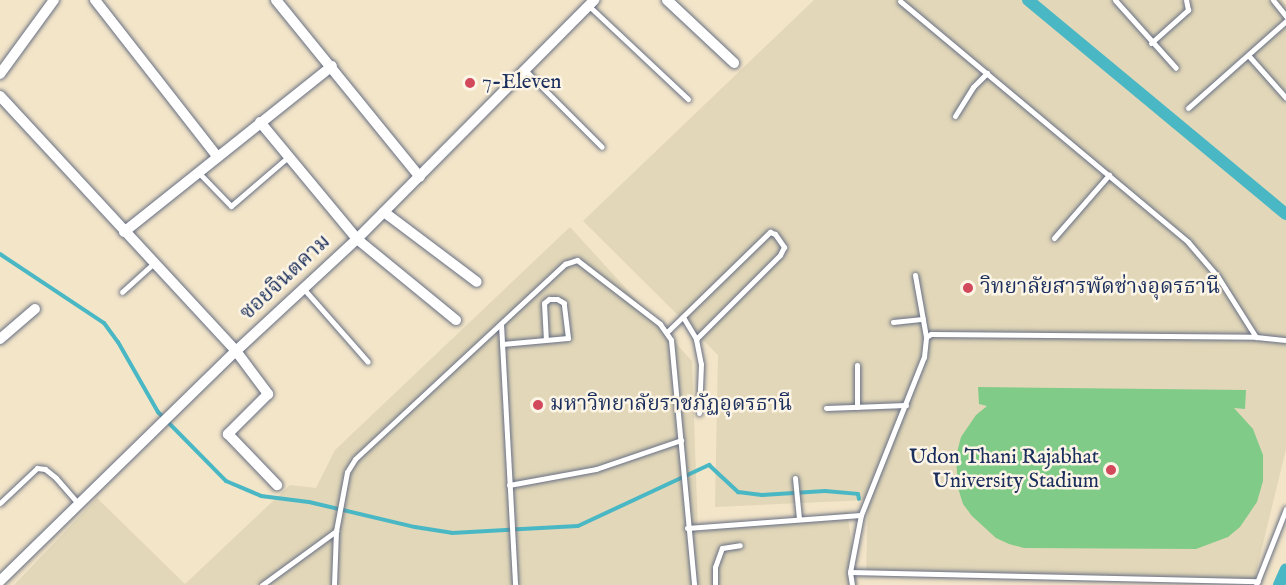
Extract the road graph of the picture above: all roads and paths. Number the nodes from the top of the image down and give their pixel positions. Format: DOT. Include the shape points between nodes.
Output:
graph roads {
  1 [pos="54,0"];
  2 [pos="95,0"];
  3 [pos="276,0"];
  4 [pos="667,0"];
  5 [pos="1115,0"];
  6 [pos="1186,0"];
  7 [pos="1273,0"];
  8 [pos="900,1"];
  9 [pos="592,3"];
  10 [pos="1286,16"];
  11 [pos="1286,21"];
  12 [pos="1151,43"];
  13 [pos="1248,55"];
  14 [pos="734,63"];
  15 [pos="332,66"];
  16 [pos="1176,68"];
  17 [pos="526,71"];
  18 [pos="987,74"];
  19 [pos="0,75"];
  20 [pos="0,96"];
  21 [pos="1286,98"];
  22 [pos="688,99"];
  23 [pos="1188,108"];
  24 [pos="955,116"];
  25 [pos="260,122"];
  26 [pos="602,147"];
  27 [pos="217,156"];
  28 [pos="288,157"];
  29 [pos="199,172"];
  30 [pos="1109,175"];
  31 [pos="420,177"];
  32 [pos="384,212"];
  33 [pos="124,232"];
  34 [pos="1054,238"];
  35 [pos="357,239"];
  36 [pos="154,263"];
  37 [pos="915,275"];
  38 [pos="477,282"];
  39 [pos="303,288"];
  40 [pos="122,292"];
  41 [pos="35,309"];
  42 [pos="683,317"];
  43 [pos="456,320"];
  44 [pos="923,320"];
  45 [pos="893,322"];
  46 [pos="501,324"];
  47 [pos="667,332"];
  48 [pos="926,337"];
  49 [pos="1256,337"];
  50 [pos="0,339"];
  51 [pos="696,339"];
  52 [pos="546,340"];
  53 [pos="1286,340"];
  54 [pos="502,344"];
  55 [pos="236,351"];
  56 [pos="368,362"];
  57 [pos="857,365"];
  58 [pos="906,405"];
  59 [pos="857,407"];
  60 [pos="826,408"];
  61 [pos="699,413"];
  62 [pos="681,441"];
  63 [pos="795,482"];
  64 [pos="277,485"];
  65 [pos="509,485"];
  66 [pos="0,503"];
  67 [pos="79,504"];
  68 [pos="1286,509"];
  69 [pos="861,514"];
  70 [pos="799,519"];
  71 [pos="687,528"];
  72 [pos="336,531"];
  73 [pos="740,545"];
  74 [pos="850,572"];
  75 [pos="0,581"];
  76 [pos="1257,583"];
  77 [pos="262,585"];
  78 [pos="334,585"];
  79 [pos="514,585"];
  80 [pos="694,585"];
  81 [pos="715,585"];
  82 [pos="852,585"];
  1 -- 19 [label="street"];
  2 -- 27 [label="street"];
  3 -- 15 [label="street"];
  4 -- 14 [label="street"];
  5 -- 12 [label="lane"];
  6 -- 12 [label="lane" via="1188,10"];
  7 -- 10 [label="lane"];
  8 -- 18 [label="lane"];
  9 -- 17 [label="street, ซอยจินตคาม"];
  9 -- 22 [label="lane"];
  11 -- 13 [label="lane"];
  12 -- 16 [label="lane"];
  13 -- 21 [label="lane"];
  13 -- 23 [label="lane"];
  15 -- 25 [label="street"];
  15 -- 31 [label="street"];
  17 -- 26 [label="lane"];
  17 -- 31 [label="street, ซอยจินตคาม"];
  18 -- 24 [label="lane" via="973,87"];
  18 -- 30 [label="lane"];
  20 -- 33 [label="street"];
  25 -- 27 [label="street"];
  25 -- 28 [label="street"];
  27 -- 29 [label="street"];
  28 -- 29 [label="lane" via="231,206"];
  28 -- 35 [label="street"];
  29 -- 33 [label="street"];
  30 -- 34 [label="lane"];
  30 -- 49 [label="lane" via="1188,242 1218,277"];
  31 -- 32 [label="street, ซอยจินตคาม"];
  32 -- 35 [label="street, ซอยจินตคาม"];
  32 -- 38 [label="street"];
  33 -- 36 [label="street"];
  35 -- 39 [label="street, ซอยจินตคาม"];
  35 -- 43 [label="street"];
  36 -- 40 [label="lane"];
  36 -- 55 [label="street"];
  37 -- 44 [label="lane"];
  39 -- 55 [label="street, ซอยจินตคาม"];
  39 -- 56 [label="lane"];
  41 -- 50 [label="street"];
  42 -- 47 [label="lane"];
  42 -- 51 [label="lane"];
  42 -- 51 [label="lane" via="770,232 775,234 784,247 780,255"];
  44 -- 45 [label="lane"];
  44 -- 48 [label="lane"];
  46 -- 47 [label="lane" via="565,264 577,260"];
  46 -- 54 [label="lane"];
  46 -- 72 [label="lane" via="355,459 347,472"];
  47 -- 62 [label="lane" via="674,350"];
  48 -- 49 [label="lane"];
  48 -- 58 [label="lane" via="924,357"];
  49 -- 53 [label="lane"];
  51 -- 61 [label="lane" via="701,364"];
  52 -- 52 [label="lane" via="568,338 564,303 557,299 544,303"];
  52 -- 54 [label="lane"];
  54 -- 65 [label="lane"];
  55 -- 64 [label="street" via="268,394 228,434"];
  55 -- 67 [label="street, ซอยจินตคาม"];
  57 -- 59 [label="lane"];
  58 -- 59 [label="lane"];
  58 -- 69 [label="lane"];
  59 -- 60 [label="lane"];
  62 -- 65 [label="lane" via="596,469"];
  62 -- 71 [label="lane"];
  63 -- 70 [label="lane"];
  65 -- 79 [label="lane"];
  66 -- 67 [label="lane" via="37,468 56,478"];
  67 -- 75 [label="street, ซอยจินตคาม"];
  68 -- 76 [label="lane"];
  69 -- 70 [label="lane"];
  69 -- 74 [label="lane"];
  70 -- 71 [label="lane"];
  71 -- 80 [label="lane"];
  72 -- 77 [label="lane"];
  72 -- 78 [label="lane"];
  73 -- 81 [label="lane" via="722,548 715,567"];
  74 -- 76 [label="lane"];
  74 -- 82 [label="lane"];
}
